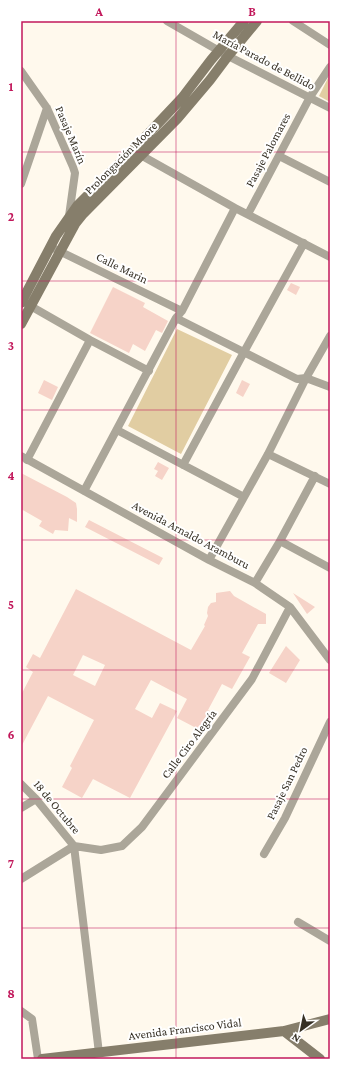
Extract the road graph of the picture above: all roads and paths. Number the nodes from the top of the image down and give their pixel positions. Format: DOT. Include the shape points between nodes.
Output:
graph roads {
  1 [pos="168,21"];
  2 [pos="244,21"];
  3 [pos="257,21"];
  4 [pos="293,21"];
  5 [pos="330,45"];
  6 [pos="224,53"];
  7 [pos="330,67"];
  8 [pos="21,71"];
  9 [pos="310,97"];
  10 [pos="47,108"];
  11 [pos="330,108"];
  12 [pos="137,153"];
  13 [pos="279,156"];
  14 [pos="330,182"];
  15 [pos="21,184"];
  16 [pos="235,208"];
  17 [pos="248,214"];
  18 [pos="72,220"];
  19 [pos="304,243"];
  20 [pos="56,249"];
  21 [pos="330,257"];
  22 [pos="24,304"];
  23 [pos="182,312"];
  24 [pos="176,318"];
  25 [pos="21,324"];
  26 [pos="330,336"];
  27 [pos="90,340"];
  28 [pos="244,352"];
  29 [pos="149,371"];
  30 [pos="306,378"];
  31 [pos="330,387"];
  32 [pos="118,430"];
  33 [pos="268,454"];
  34 [pos="24,458"];
  35 [pos="183,465"];
  36 [pos="315,476"];
  37 [pos="330,484"];
  38 [pos="84,491"];
  39 [pos="244,497"];
  40 [pos="280,541"];
  41 [pos="209,560"];
  42 [pos="330,568"];
  43 [pos="255,583"];
  44 [pos="290,607"];
  45 [pos="330,660"];
  46 [pos="330,722"];
  47 [pos="21,784"];
  48 [pos="36,799"];
  49 [pos="21,808"];
  50 [pos="74,846"];
  51 [pos="264,854"];
  52 [pos="21,879"];
  53 [pos="298,922"];
  54 [pos="330,941"];
  55 [pos="21,1010"];
  56 [pos="330,1019"];
  57 [pos="284,1031"];
  58 [pos="99,1053"];
  59 [pos="62,1058"];
  60 [pos="38,1059"];
  61 [pos="42,1059"];
  62 [pos="320,1059"];
  1 -- 6 [label="street, María Parado de Bellido"];
  2 -- 6 [label="street, Prolongación Moore"];
  3 -- 6 [label="street, Prolongación Moore"];
  4 -- 5 [label="street"];
  6 -- 9 [label="street, María Parado de Bellido"];
  6 -- 12 [label="street, Prolongación Moore" via="210,80 177,119"];
  7 -- 9 [label="street, Pasaje Palomares"];
  8 -- 10 [label="street, Pasaje Marín"];
  9 -- 11 [label="street, María Parado de Bellido"];
  9 -- 13 [label="street, Pasaje Palomares"];
  10 -- 15 [label="street"];
  10 -- 18 [label="street, Pasaje Marín" via="75,172"];
  12 -- 16 [label="street"];
  12 -- 18 [label="street, Prolongación Moore" via="83,214"];
  13 -- 14 [label="street"];
  13 -- 17 [label="street, Pasaje Palomares"];
  16 -- 17 [label="street"];
  16 -- 23 [label="street"];
  17 -- 19 [label="street"];
  18 -- 20 [label="street, Prolongación Moore"];
  19 -- 21 [label="street"];
  19 -- 28 [label="street"];
  20 -- 22 [label="street, Prolongación Moore"];
  20 -- 23 [label="street, Calle Marin"];
  22 -- 25 [label="street, Prolongación Moore"];
  22 -- 27 [label="street"];
  23 -- 24 [label="street"];
  24 -- 28 [label="street"];
  24 -- 29 [label="street"];
  26 -- 30 [label="street"];
  27 -- 29 [label="street"];
  27 -- 34 [label="street"];
  28 -- 30 [label="street" via="297,379"];
  28 -- 35 [label="street"];
  29 -- 32 [label="street"];
  30 -- 31 [label="street"];
  30 -- 33 [label="street"];
  32 -- 35 [label="street"];
  32 -- 38 [label="street"];
  33 -- 36 [label="street"];
  33 -- 39 [label="street"];
  34 -- 38 [label="street, Avenida Arnaldo Aramburu"];
  35 -- 39 [label="street"];
  36 -- 37 [label="street"];
  36 -- 40 [label="street"];
  38 -- 41 [label="street, Avenida Arnaldo Aramburu"];
  39 -- 41 [label="street"];
  40 -- 42 [label="street"];
  40 -- 43 [label="street"];
  41 -- 43 [label="street, Avenida Arnaldo Aramburu"];
  43 -- 44 [label="street, Avenida Arnaldo Aramburu"];
  44 -- 45 [label="street, Avenida Arnaldo Aramburu"];
  44 -- 50 [label="street, Calle Ciro Alegría" via="252,679 142,827 122,846 101,850"];
  46 -- 51 [label="street, Pasaje San Pedro" via="285,818"];
  47 -- 48 [label="street, 18 de Octubre"];
  48 -- 49 [label="street"];
  48 -- 50 [label="street, 18 de Octubre"];
  50 -- 52 [label="street"];
  50 -- 58 [label="street"];
  53 -- 54 [label="street"];
  55 -- 60 [label="street" via="32,1019"];
  56 -- 57 [label="street, Avenida Francisco Vidal"];
  57 -- 58 [label="street, Avenida Francisco Vidal"];
  57 -- 62 [label="street"];
  58 -- 59 [label="street, Avenida Francisco Vidal"];
  59 -- 61 [label="street, Avenida Francisco Vidal"];
}
